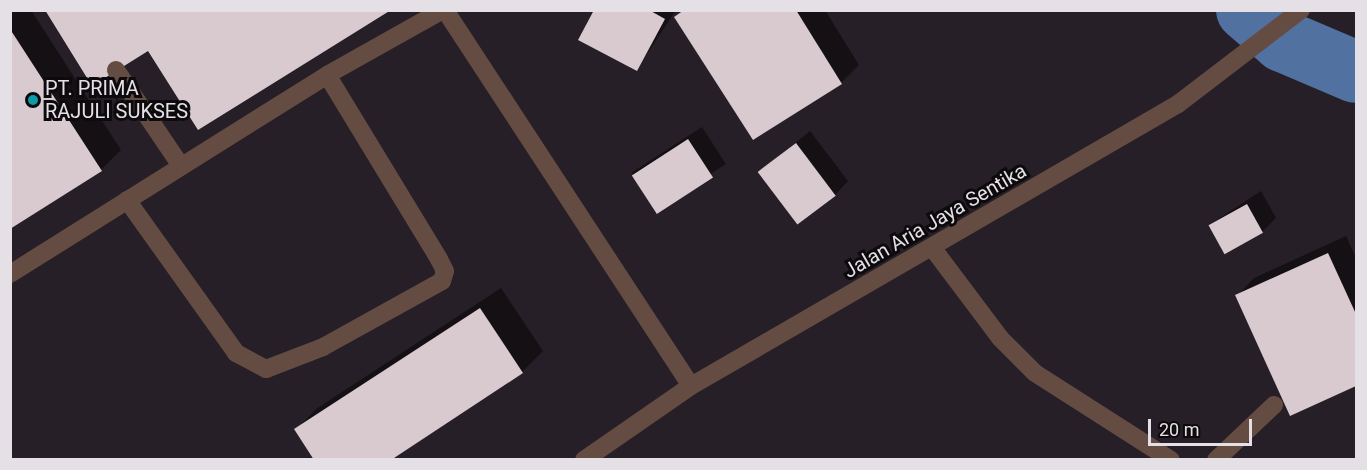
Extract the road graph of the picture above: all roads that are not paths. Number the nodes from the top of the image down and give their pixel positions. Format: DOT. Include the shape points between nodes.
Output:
graph roads {
  1 [pos="443,10"];
  2 [pos="1301,10"];
  3 [pos="116,70"];
  4 [pos="327,75"];
  5 [pos="181,166"];
  6 [pos="127,200"];
  7 [pos="934,250"];
  8 [pos="10,274"];
  9 [pos="691,386"];
  10 [pos="1274,405"];
  11 [pos="584,459"];
  12 [pos="1172,459"];
  13 [pos="1216,459"];
  1 -- 4 [label="street"];
  1 -- 9 [label="street"];
  2 -- 7 [label="street, Jalan Aria Jaya Sentika" via="1178,104"];
  3 -- 5 [label="street"];
  4 -- 5 [label="street"];
  4 -- 6 [label="street" via="439,259 445,271 442,281 323,347 266,369 236,353"];
  5 -- 6 [label="street"];
  6 -- 8 [label="street"];
  7 -- 9 [label="street, Jalan Aria Jaya Sentika"];
  7 -- 12 [label="street" via="1000,338 1035,373"];
  9 -- 11 [label="street, Jalan Aria Jaya Sentika"];
  10 -- 13 [label="street"];
}
